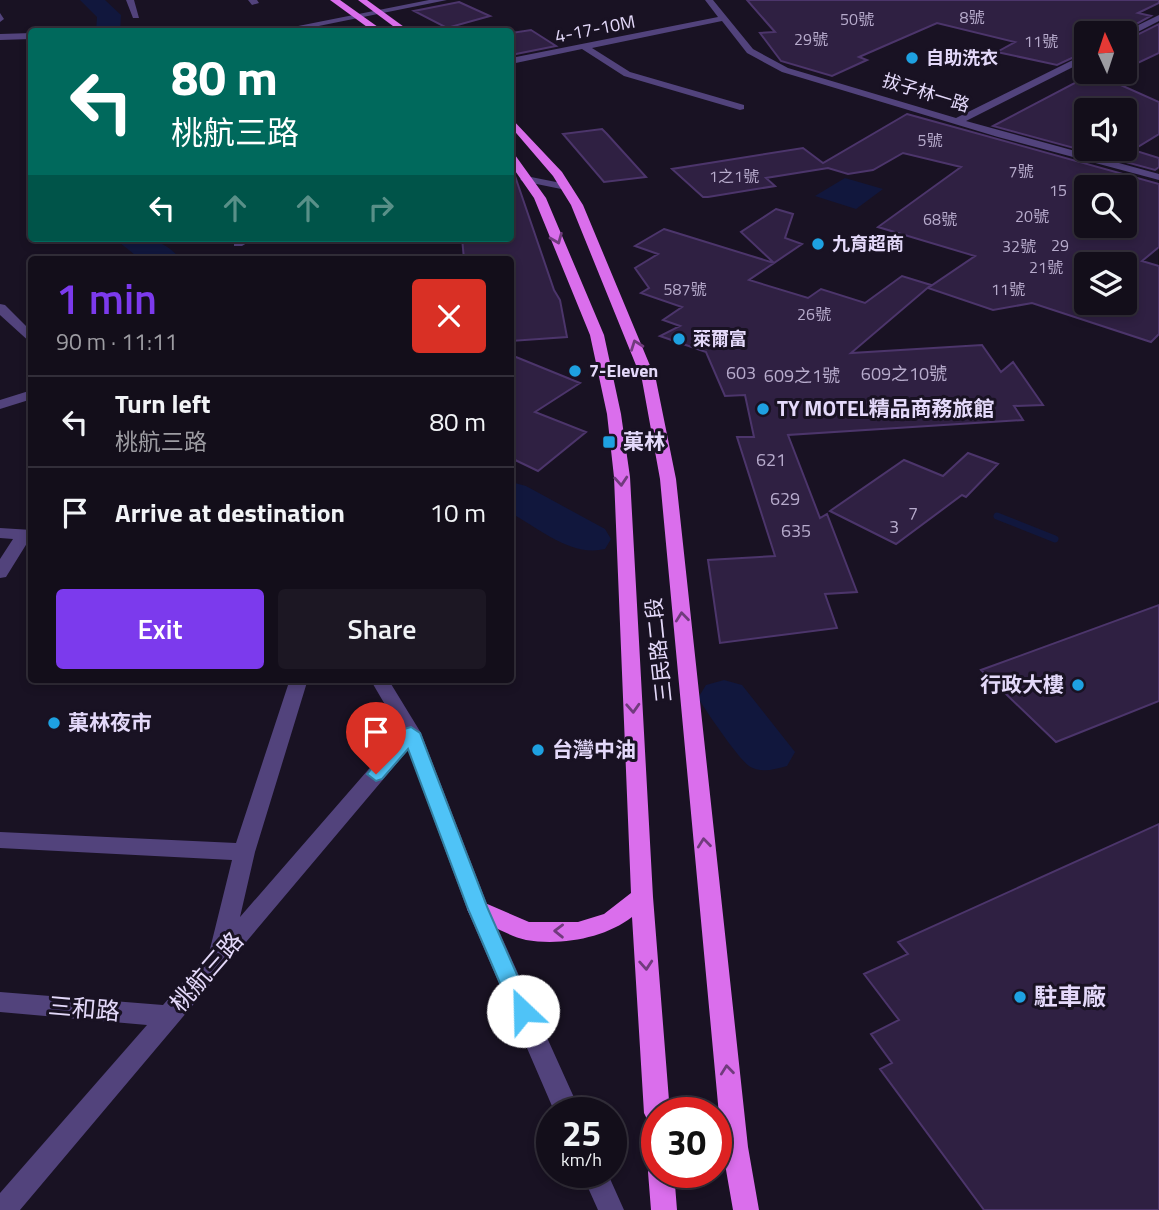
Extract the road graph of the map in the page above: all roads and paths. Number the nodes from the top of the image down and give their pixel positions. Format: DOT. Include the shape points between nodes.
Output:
graph roads {
  1 [pos="130,0"];
  2 [pos="334,0"];
  3 [pos="362,0"];
  4 [pos="443,0"];
  5 [pos="709,0"];
  6 [pos="383,13"];
  7 [pos="136,16"];
  8 [pos="361,17"];
  9 [pos="726,18"];
  10 [pos="1159,18"];
  11 [pos="296,28"];
  12 [pos="376,28"];
  13 [pos="402,28"];
  14 [pos="1138,28"];
  15 [pos="28,36"];
  16 [pos="0,37"];
  17 [pos="586,48"];
  18 [pos="514,60"];
  19 [pos="1074,63"];
  20 [pos="740,107"];
  21 [pos="958,121"];
  22 [pos="514,125"];
  23 [pos="514,161"];
  24 [pos="1159,177"];
  25 [pos="526,178"];
  26 [pos="566,187"];
  27 [pos="0,307"];
  28 [pos="28,336"];
  29 [pos="28,395"];
  30 [pos="0,405"];
  31 [pos="0,533"];
  32 [pos="28,535"];
  33 [pos="0,573"];
  34 [pos="298,683"];
  35 [pos="381,683"];
  36 [pos="411,733"];
  37 [pos="0,840"];
  38 [pos="244,852"];
  39 [pos="642,897"];
  40 [pos="478,909"];
  41 [pos="219,957"];
  42 [pos="0,1002"];
  43 [pos="168,1016"];
  44 [pos="561,1097"];
  45 [pos="656,1097"];
  46 [pos="601,1188"];
  47 [pos="662,1188"];
  48 [pos="3,1210"];
  49 [pos="611,1210"];
  50 [pos="664,1210"];
  51 [pos="746,1210"];
  1 -- 7 [label="street"];
  2 -- 8 [label="main road"];
  3 -- 6 [label="main road"];
  4 -- 6 [label="street"];
  5 -- 9 [label="street, 拔子林一路"];
  6 -- 8 [label="street"];
  6 -- 13 [label="main road"];
  8 -- 11 [label="street"];
  8 -- 12 [label="main road"];
  9 -- 17 [label="street, 4-17-10M"];
  9 -- 21 [label="street, 拔子林一路" via="750,51 772,64"];
  10 -- 14 [label="street"];
  15 -- 16 [label="street"];
  17 -- 18 [label="street, 4-17-10M"];
  17 -- 20 [label="street" via="627,74"];
  19 -- 21 [label="street"];
  21 -- 24 [label="street, 拔子林一路"];
  22 -- 26 [label="main road, 三民路二段"];
  23 -- 25 [label="main road, 三民路二段"];
  25 -- 26 [label="street"];
  25 -- 39 [label="main road, 三民路二段, one-way" via="540,198 597,335 614,414 622,477"];
  51 -- 26 [label="main road, 三民路二段, one-way" via="735,1147 668,479 649,380"];
  27 -- 28 [label="street"];
  29 -- 30 [label="street"];
  31 -- 32 [label="street"];
  32 -- 33 [label="street"];
  34 -- 38 [label="street"];
  35 -- 36 [label="street"];
  36 -- 40 [label="street"];
  36 -- 41 [label="street, 桃航三路"];
  37 -- 38 [label="street"];
  38 -- 41 [label="street"];
  39 -- 40 [label="main road, one-way" via="611,921 578,931 527,931"];
  39 -- 45 [label="main road, 三民路二段, one-way"];
  40 -- 44 [label="street"];
  41 -- 43 [label="street, 桃航三路"];
  42 -- 43 [label="street, 三和路"];
  43 -- 48 [label="street, 桃航三路"];
  46 -- 49 [label="street"];
  47 -- 50 [label="main road"];
}
